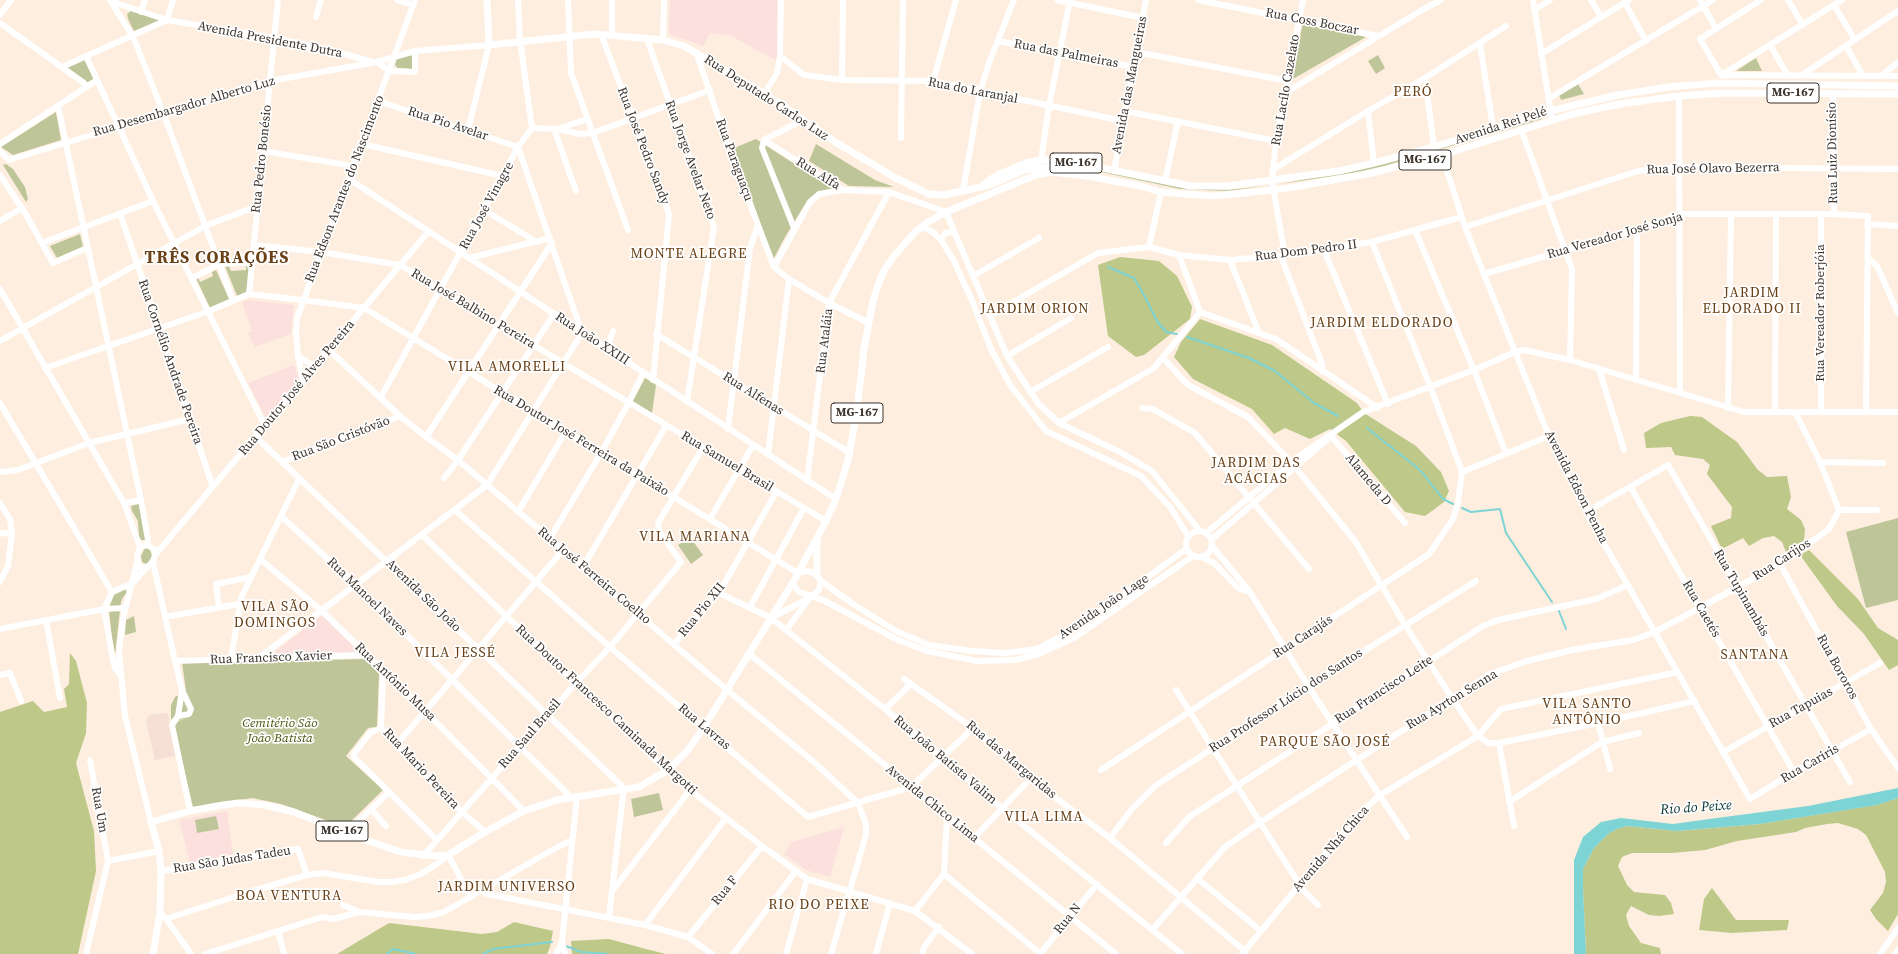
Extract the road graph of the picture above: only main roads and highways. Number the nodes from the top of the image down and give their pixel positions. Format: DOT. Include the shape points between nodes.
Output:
graph roads {
  1 [pos="487,0"];
  2 [pos="1898,86"];
  3 [pos="1618,94"];
  4 [pos="1898,94"];
  5 [pos="1620,104"];
  6 [pos="1039,160"];
  7 [pos="1024,170"];
  8 [pos="1093,177"];
  9 [pos="982,187"];
  10 [pos="997,191"];
  11 [pos="817,537"];
  12 [pos="819,578"];
  13 [pos="153,954"];
  1 -- 9 [label="main road, Rua Deputado Carlos Luz" via="489,45 601,34 663,40 684,46 764,94 834,142 916,188 929,194 944,195"];
  2 -- 3 [label="main road, Avenida Rei Pelé / MG-167" via="1717,83"];
  3 -- 5 [label="main road"];
  3 -- 6 [label="main road, Avenida Rei Pelé / MG-167" via="1550,110 1434,148 1340,171 1272,181 1210,187 1190,186 1064,160"];
  4 -- 5 [label="main road, Avenida Rei Pelé / MG-167" via="1721,93"];
  5 -- 8 [label="main road, Avenida Rei Pelé / MG-167" via="1552,120 1442,155 1372,173 1274,189 1211,196 1161,192"];
  6 -- 7 [label="main road, Rua Deputado Carlos Luz"];
  6 -- 9 [label="main road, Rua Deputado Carlos Luz" via="1000,174"];
  7 -- 8 [label="main road, Rua Deputado Carlos Luz" via="1056,167"];
  7 -- 9 [label="main road, Rua Deputado Carlos Luz"];
  7 -- 10 [label="main road, Rua Deputado Carlos Luz"];
  8 -- 10 [label="main road, MG-167" via="1052,172 1036,175"];
  10 -- 11 [label="main road, MG-167" via="946,212 922,227 905,243 885,269 872,301 850,453 836,499"];
  11 -- 12 [label="main road"];
  11 -- 13 [label="main road, MG-167" via="798,573 704,727 688,750 668,770 647,784 557,800 524,811 448,854 423,856 401,852 294,812 265,805 239,803 190,811 151,822 159,851 161,871 160,912"];
}
